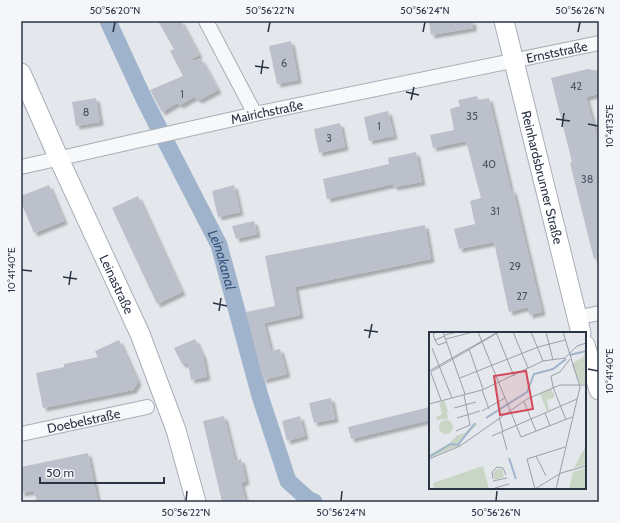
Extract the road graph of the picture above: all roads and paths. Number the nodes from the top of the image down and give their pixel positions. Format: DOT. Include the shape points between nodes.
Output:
graph roads {
  1 [pos="206,21"];
  2 [pos="504,21"];
  3 [pos="599,43"];
  4 [pos="514,61"];
  5 [pos="21,73"];
  6 [pos="255,114"];
  7 [pos="59,159"];
  8 [pos="21,167"];
  9 [pos="599,313"];
  10 [pos="579,326"];
  11 [pos="586,348"];
  12 [pos="599,390"];
  13 [pos="146,407"];
  14 [pos="21,434"];
  15 [pos="196,502"];
  1 -- 6 [label="street"];
  2 -- 4 [label="street, Reinhardsbrunner Straße"];
  3 -- 4 [label="street, Ernststraße"];
  4 -- 6 [label="street, Mairichstraße"];
  4 -- 10 [label="street, Reinhardsbrunner Straße"];
  5 -- 7 [label="street, Leinastraße"];
  6 -- 7 [label="street, Mairichstraße"];
  7 -- 8 [label="street, Mairichstraße"];
  7 -- 15 [label="street, Leinastraße" via="140,334 176,430"];
  9 -- 10 [label="street"];
  11 -- 12 [label="street"];
  13 -- 14 [label="street, Doebelstraße"];
}
